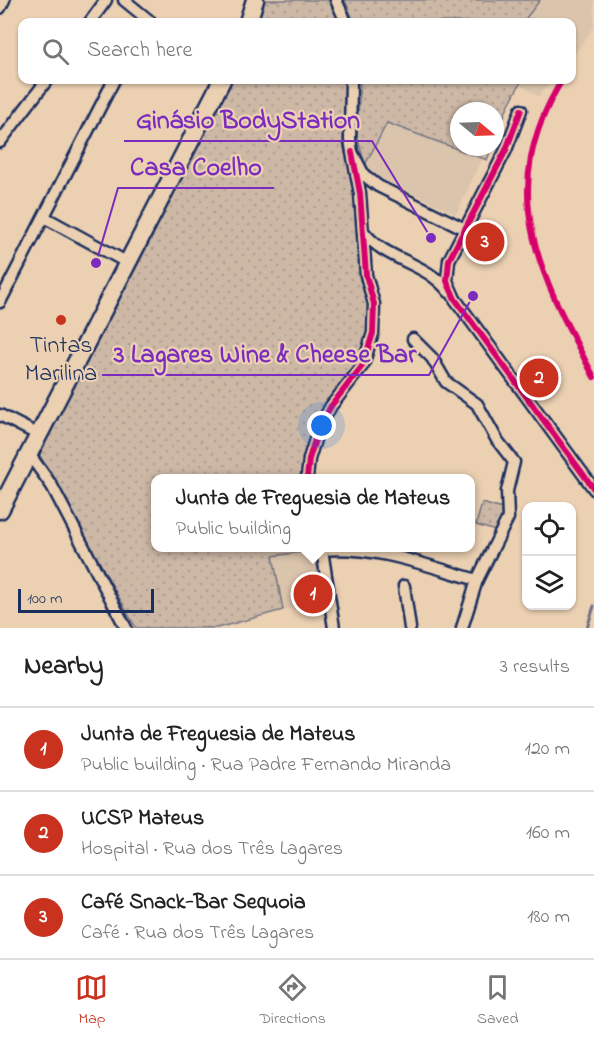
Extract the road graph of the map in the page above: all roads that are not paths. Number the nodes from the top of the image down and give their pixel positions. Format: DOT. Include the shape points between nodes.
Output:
graph roads {
  1 [pos="4,0"];
  2 [pos="106,0"];
  3 [pos="255,0"];
  4 [pos="336,0"];
  5 [pos="129,2"];
  6 [pos="0,8"];
  7 [pos="93,18"];
  8 [pos="147,18"];
  9 [pos="249,18"];
  10 [pos="344,18"];
  11 [pos="44,84"];
  12 [pos="112,84"];
  13 [pos="220,84"];
  14 [pos="351,84"];
  15 [pos="521,110"];
  16 [pos="0,142"];
  17 [pos="352,152"];
  18 [pos="378,186"];
  19 [pos="360,193"];
  20 [pos="44,217"];
  21 [pos="465,229"];
  22 [pos="363,231"];
  23 [pos="388,252"];
  24 [pos="449,260"];
  25 [pos="128,263"];
  26 [pos="366,271"];
  27 [pos="429,271"];
  28 [pos="454,299"];
  29 [pos="0,302"];
  30 [pos="413,339"];
  31 [pos="0,415"];
  32 [pos="39,435"];
  33 [pos="29,454"];
  34 [pos="307,474"];
  35 [pos="594,489"];
  36 [pos="0,510"];
  37 [pos="320,552"];
  38 [pos="362,552"];
  39 [pos="477,580"];
  40 [pos="404,586"];
  41 [pos="126,628"];
  42 [pos="334,628"];
  43 [pos="410,628"];
  44 [pos="462,628"];
  1 -- 6 [label="street"];
  2 -- 7 [label="street"];
  3 -- 9 [label="main road"];
  4 -- 10 [label="street"];
  5 -- 8 [label="street"];
  11 -- 16 [label="street"];
  12 -- 20 [label="street"];
  13 -- 25 [label="main road"];
  14 -- 17 [label="street"];
  15 -- 21 [label="street" via="508,145"];
  17 -- 18 [label="street" via="364,175"];
  17 -- 19 [label="street"];
  18 -- 19 [label="street" via="367,186"];
  18 -- 21 [label="street"];
  19 -- 22 [label="street"];
  20 -- 25 [label="street"];
  20 -- 29 [label="street"];
  21 -- 24 [label="street"];
  22 -- 23 [label="street" via="373,244"];
  22 -- 26 [label="street"];
  23 -- 26 [label="street" via="376,256"];
  23 -- 27 [label="street"];
  24 -- 27 [label="street" via="440,270"];
  24 -- 28 [label="street" via="447,281"];
  25 -- 32 [label="main road"];
  26 -- 34 [label="street" via="374,311 370,351 321,422"];
  27 -- 28 [label="street"];
  28 -- 35 [label="street"];
  30 -- 39 [label="street" via="432,358 444,380 476,402 514,460 507,491 508,518"];
  31 -- 32 [label="street"];
  32 -- 33 [label="main road"];
  33 -- 36 [label="main road"];
  33 -- 41 [label="street" via="52,486"];
  37 -- 42 [label="street"];
  38 -- 39 [label="street"];
  39 -- 44 [label="street"];
  40 -- 43 [label="street"];
}
